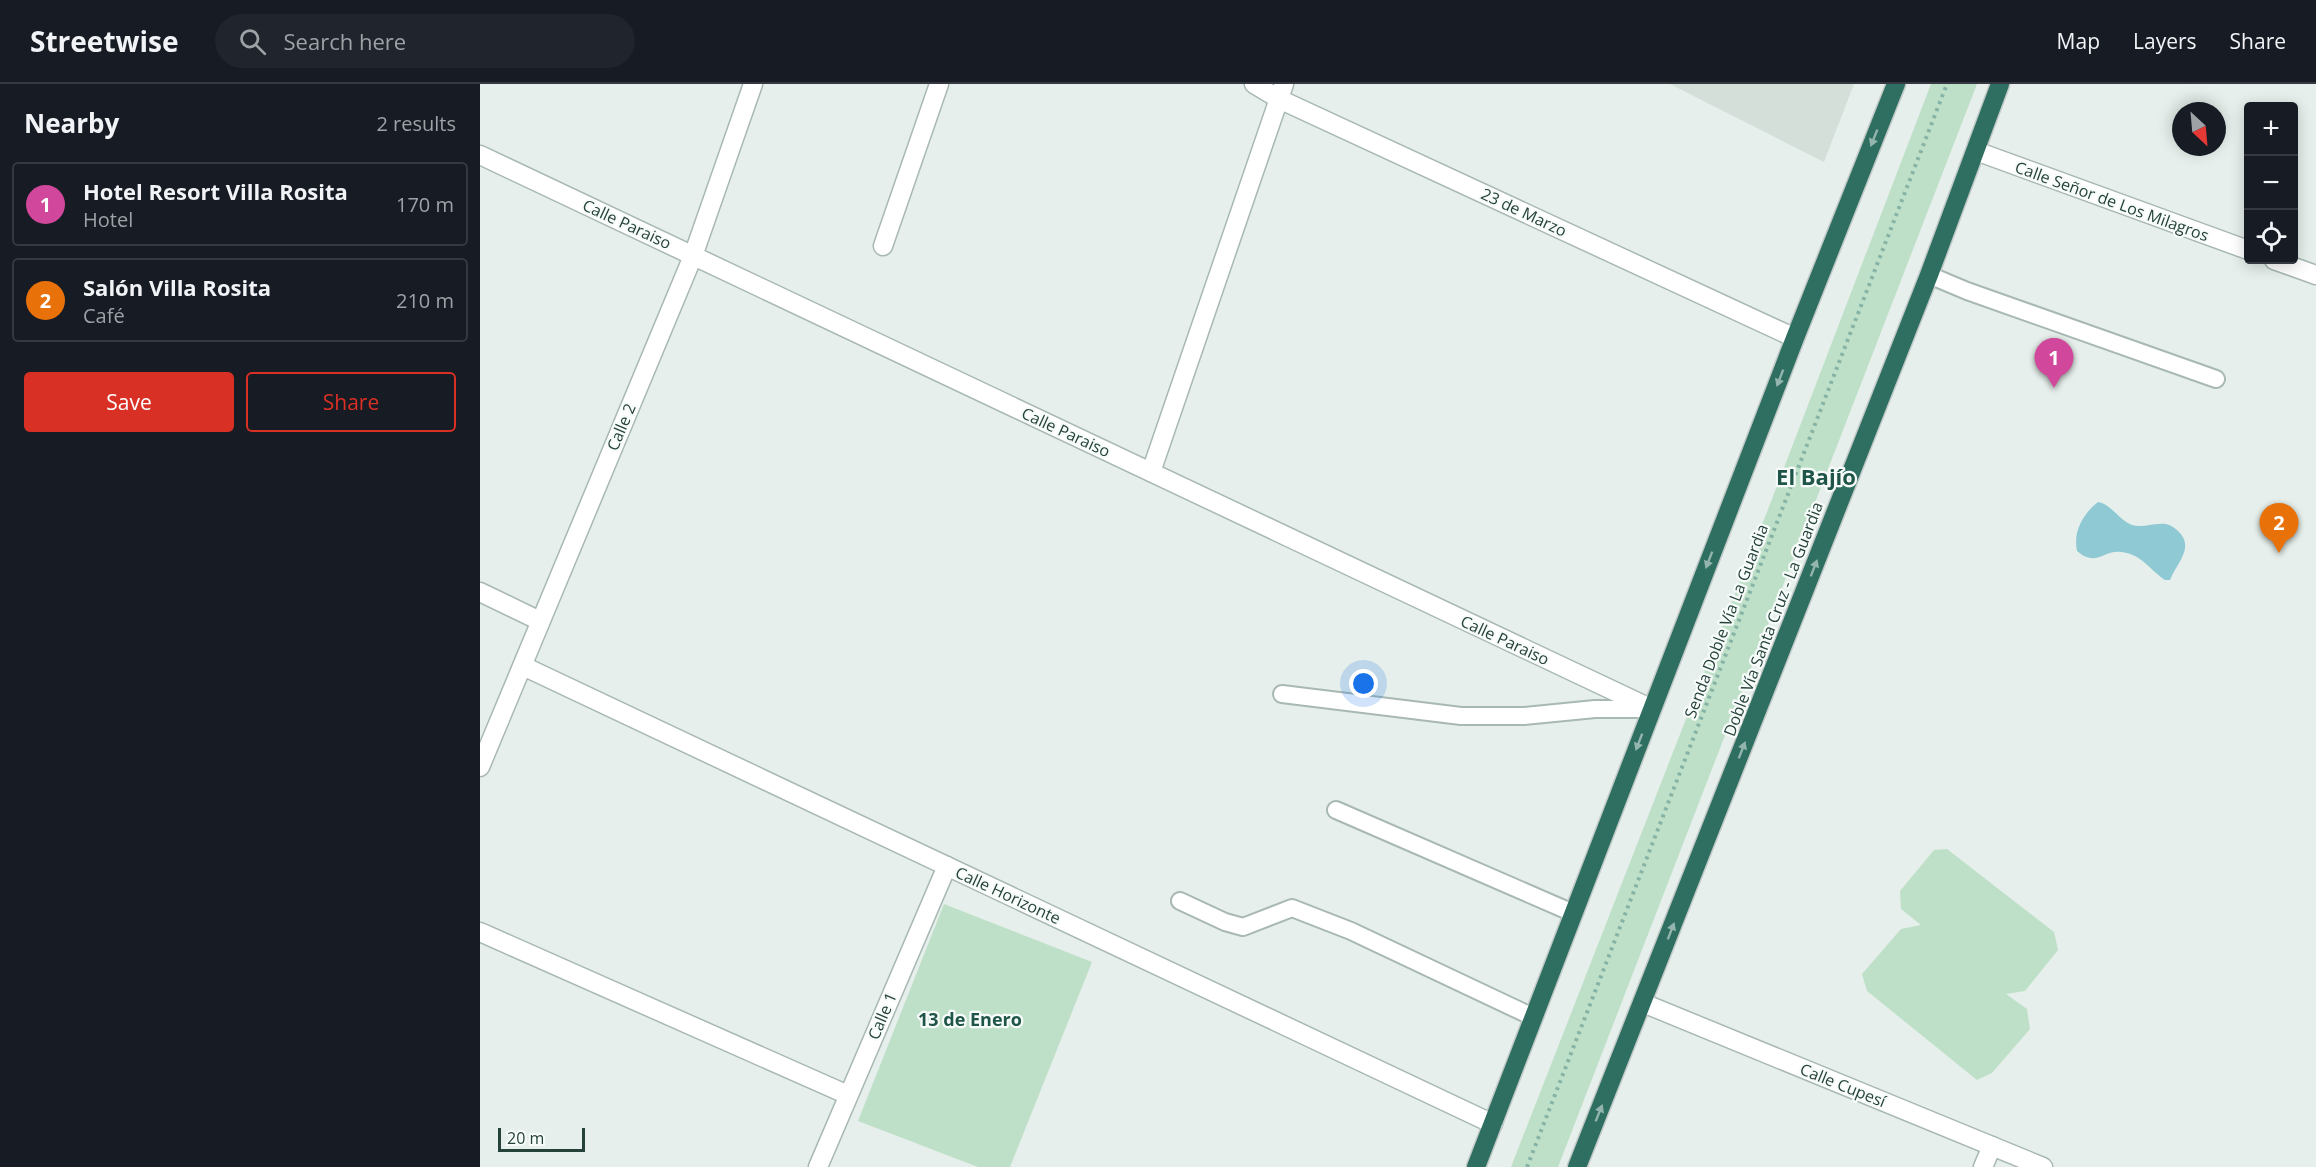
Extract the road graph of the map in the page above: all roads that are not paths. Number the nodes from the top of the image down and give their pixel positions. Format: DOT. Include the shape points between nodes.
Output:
graph roads {
  1 [pos="753,84"];
  2 [pos="939,84"];
  3 [pos="1254,84"];
  4 [pos="1896,84"];
  5 [pos="2000,84"];
  6 [pos="1281,92"];
  7 [pos="1976,151"];
  8 [pos="480,155"];
  9 [pos="884,246"];
  10 [pos="2244,249"];
  11 [pos="693,255"];
  12 [pos="2285,264"];
  13 [pos="1929,275"];
  14 [pos="2316,275"];
  15 [pos="1795,338"];
  16 [pos="2216,379"];
  17 [pos="1151,472"];
  18 [pos="480,592"];
  19 [pos="540,621"];
  20 [pos="523,666"];
  21 [pos="1282,694"];
  22 [pos="1652,709"];
  23 [pos="480,767"];
  24 [pos="1336,810"];
  25 [pos="947,866"];
  26 [pos="1180,901"];
  27 [pos="1573,913"];
  28 [pos="480,932"];
  29 [pos="1643,1003"];
  30 [pos="1533,1017"];
  31 [pos="848,1095"];
  32 [pos="1493,1124"];
  33 [pos="1992,1146"];
  34 [pos="818,1167"];
  35 [pos="1476,1167"];
  36 [pos="1577,1167"];
  37 [pos="1983,1167"];
  38 [pos="2043,1167"];
  1 -- 11 [label="street, Calle 2"];
  2 -- 9 [label="street"];
  3 -- 6 [label="street, 23 de Marzo"];
  4 -- 15 [label="highway, one-way"];
  5 -- 7 [label="highway, Doble Vía Santa Cruz - La Guardia"];
  6 -- 15 [label="street, 23 de Marzo"];
  6 -- 17 [label="street"];
  7 -- 10 [label="street, Calle Señor de Los Milagros"];
  7 -- 13 [label="highway, Doble Vía Santa Cruz - La Guardia"];
  8 -- 11 [label="street, Calle Paraiso"];
  11 -- 17 [label="street, Calle Paraiso"];
  11 -- 19 [label="street, Calle 2"];
  12 -- 14 [label="street"];
  13 -- 16 [label="lane"];
  29 -- 13 [label="highway, Doble Vía Santa Cruz - La Guardia, one-way"];
  15 -- 22 [label="highway, one-way"];
  17 -- 22 [label="street, Calle Paraiso"];
  18 -- 19 [label="street"];
  19 -- 20 [label="street, Calle 2"];
  20 -- 23 [label="street, Calle 2"];
  20 -- 25 [label="street, Calle Horizonte"];
  21 -- 22 [label="lane" via="1461,716"];
  22 -- 27 [label="highway, one-way"];
  24 -- 27 [label="lane"];
  25 -- 31 [label="street, Calle 1"];
  25 -- 32 [label="street, Calle Horizonte"];
  26 -- 30 [label="lane" via="1243,927 1293,908 1351,931"];
  27 -- 30 [label="highway"];
  28 -- 31 [label="street"];
  29 -- 33 [label="street, Calle Cupesí"];
  36 -- 29 [label="highway, Doble Vía Santa Cruz - La Guardia, one-way"];
  30 -- 32 [label="highway"];
  31 -- 34 [label="street, Calle 1"];
  32 -- 35 [label="highway"];
  33 -- 37 [label="street"];
  33 -- 38 [label="street, Calle Cupesí"];
}
